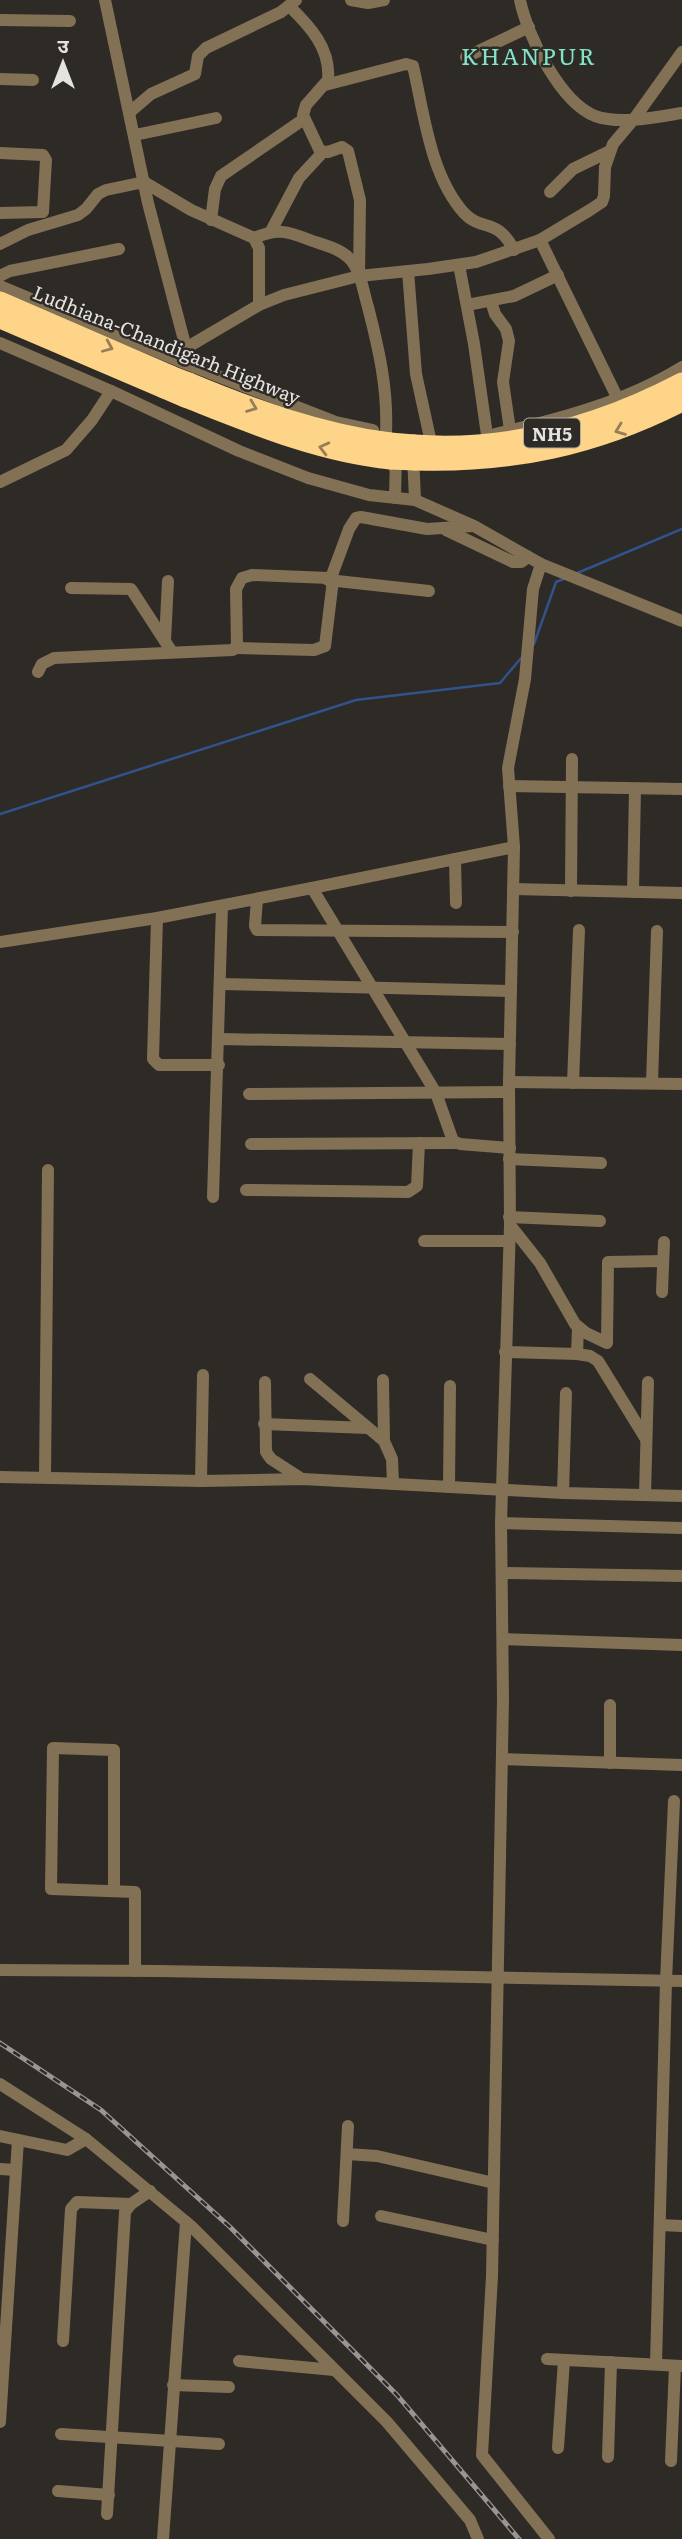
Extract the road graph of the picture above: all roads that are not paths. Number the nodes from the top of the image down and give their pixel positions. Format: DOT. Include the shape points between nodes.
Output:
graph roads {
  1 [pos="105,0"];
  2 [pos="351,0"];
  3 [pos="384,0"];
  4 [pos="520,0"];
  5 [pos="292,3"];
  6 [pos="0,20"];
  7 [pos="70,21"];
  8 [pos="529,27"];
  9 [pos="682,52"];
  10 [pos="466,57"];
  11 [pos="0,79"];
  12 [pos="33,80"];
  13 [pos="325,85"];
  14 [pos="130,112"];
  15 [pos="682,113"];
  16 [pos="216,118"];
  17 [pos="303,119"];
  18 [pos="634,119"];
  19 [pos="135,135"];
  20 [pos="323,152"];
  21 [pos="608,152"];
  22 [pos="0,153"];
  23 [pos="144,182"];
  24 [pos="550,192"];
  25 [pos="0,213"];
  26 [pos="211,220"];
  27 [pos="271,231"];
  28 [pos="254,238"];
  29 [pos="540,240"];
  30 [pos="0,244"];
  31 [pos="119,249"];
  32 [pos="514,250"];
  33 [pos="459,265"];
  34 [pos="408,271"];
  35 [pos="558,275"];
  36 [pos="0,276"];
  37 [pos="359,276"];
  38 [pos="0,286"];
  39 [pos="0,301"];
  40 [pos="491,301"];
  41 [pos="259,305"];
  42 [pos="467,305"];
  43 [pos="0,319"];
  44 [pos="0,343"];
  45 [pos="186,348"];
  46 [pos="682,367"];
  47 [pos="179,381"];
  48 [pos="682,382"];
  49 [pos="111,391"];
  50 [pos="618,399"];
  51 [pos="682,402"];
  52 [pos="168,418"];
  53 [pos="510,430"];
  54 [pos="487,435"];
  55 [pos="391,443"];
  56 [pos="418,445"];
  57 [pos="0,482"];
  58 [pos="395,498"];
  59 [pos="415,500"];
  60 [pos="474,526"];
  61 [pos="444,529"];
  62 [pos="528,557"];
  63 [pos="541,564"];
  64 [pos="329,580"];
  65 [pos="168,581"];
  66 [pos="71,588"];
  67 [pos="429,591"];
  68 [pos="682,621"];
  69 [pos="168,646"];
  70 [pos="236,648"];
  71 [pos="38,672"];
  72 [pos="572,759"];
  73 [pos="509,786"];
  74 [pos="572,788"];
  75 [pos="635,789"];
  76 [pos="682,789"];
  77 [pos="514,847"];
  78 [pos="455,859"];
  79 [pos="312,888"];
  80 [pos="513,889"];
  81 [pos="570,891"];
  82 [pos="633,892"];
  83 [pos="682,893"];
  84 [pos="257,900"];
  85 [pos="456,903"];
  86 [pos="222,906"];
  87 [pos="157,918"];
  88 [pos="336,929"];
  89 [pos="579,930"];
  90 [pos="657,931"];
  91 [pos="513,932"];
  92 [pos="0,942"];
  93 [pos="220,984"];
  94 [pos="371,988"];
  95 [pos="511,990"];
  96 [pos="219,1039"];
  97 [pos="405,1042"];
  98 [pos="510,1044"];
  99 [pos="219,1065"];
  100 [pos="573,1083"];
  101 [pos="652,1083"];
  102 [pos="682,1084"];
  103 [pos="509,1087"];
  104 [pos="436,1093"];
  105 [pos="248,1094"];
  106 [pos="419,1143"];
  107 [pos="456,1143"];
  108 [pos="251,1144"];
  109 [pos="510,1154"];
  110 [pos="601,1163"];
  111 [pos="48,1170"];
  112 [pos="246,1190"];
  113 [pos="213,1197"];
  114 [pos="509,1221"];
  115 [pos="600,1221"];
  116 [pos="424,1241"];
  117 [pos="509,1241"];
  118 [pos="664,1242"];
  119 [pos="663,1261"];
  120 [pos="662,1292"];
  121 [pos="578,1327"];
  122 [pos="607,1343"];
  123 [pos="505,1352"];
  124 [pos="577,1354"];
  125 [pos="606,1372"];
  126 [pos="204,1375"];
  127 [pos="310,1379"];
  128 [pos="383,1380"];
  129 [pos="265,1382"];
  130 [pos="648,1382"];
  131 [pos="450,1386"];
  132 [pos="566,1393"];
  133 [pos="264,1424"];
  134 [pos="368,1428"];
  135 [pos="646,1439"];
  136 [pos="384,1441"];
  137 [pos="0,1476"];
  138 [pos="45,1477"];
  139 [pos="303,1479"];
  140 [pos="201,1481"];
  141 [pos="393,1484"];
  142 [pos="449,1488"];
  143 [pos="502,1491"];
  144 [pos="563,1493"];
  145 [pos="645,1495"];
  146 [pos="682,1496"];
  147 [pos="501,1523"];
  148 [pos="682,1528"];
  149 [pos="502,1573"];
  150 [pos="682,1576"];
  151 [pos="503,1639"];
  152 [pos="682,1646"];
  153 [pos="610,1705"];
  154 [pos="502,1759"];
  155 [pos="610,1763"];
  156 [pos="682,1765"];
  157 [pos="674,1801"];
  158 [pos="114,1891"];
  159 [pos="0,1970"];
  160 [pos="135,1971"];
  161 [pos="498,1978"];
  162 [pos="666,1981"];
  163 [pos="682,1981"];
  164 [pos="0,2084"];
  165 [pos="348,2126"];
  166 [pos="0,2136"];
  167 [pos="86,2139"];
  168 [pos="18,2140"];
  169 [pos="346,2154"];
  170 [pos="0,2169"];
  171 [pos="16,2171"];
  172 [pos="494,2183"];
  173 [pos="150,2191"];
  174 [pos="131,2204"];
  175 [pos="381,2216"];
  176 [pos="343,2221"];
  177 [pos="186,2222"];
  178 [pos="660,2225"];
  179 [pos="682,2226"];
  180 [pos="493,2240"];
  181 [pos="2,2340"];
  182 [pos="63,2340"];
  183 [pos="547,2359"];
  184 [pos="564,2360"];
  185 [pos="239,2361"];
  186 [pos="611,2362"];
  187 [pos="656,2364"];
  188 [pos="678,2366"];
  189 [pos="334,2370"];
  190 [pos="173,2385"];
  191 [pos="229,2387"];
  192 [pos="0,2422"];
  193 [pos="61,2434"];
  194 [pos="113,2437"];
  195 [pos="170,2441"];
  196 [pos="219,2444"];
  197 [pos="558,2448"];
  198 [pos="608,2456"];
  199 [pos="671,2461"];
  200 [pos="58,2491"];
  201 [pos="109,2495"];
  202 [pos="107,2514"];
  203 [pos="163,2539"];
  204 [pos="478,2539"];
  205 [pos="549,2539"];
  1 -- 14 [label="street"];
  2 -- 3 [label="street"];
  4 -- 8 [label="street"];
  5 -- 13 [label="street" via="320,43 328,66"];
  5 -- 14 [label="street" via="206,48 198,56 195,74 152,94"];
  6 -- 7 [label="street"];
  8 -- 10 [label="street"];
  8 -- 18 [label="street" via="554,77 573,100 595,116"];
  9 -- 18 [label="street"];
  11 -- 12 [label="street"];
  13 -- 17 [label="street" via="306,106"];
  13 -- 32 [label="street" via="413,66 438,164 450,192 464,213 503,232"];
  14 -- 19 [label="street"];
  15 -- 18 [label="street"];
  16 -- 19 [label="street"];
  17 -- 20 [label="street"];
  17 -- 26 [label="street" via="221,176"];
  18 -- 21 [label="street"];
  19 -- 23 [label="street"];
  20 -- 27 [label="street" via="299,178"];
  20 -- 37 [label="street" via="342,147 348,151 360,200"];
  21 -- 24 [label="street" via="573,169"];
  21 -- 29 [label="street" via="602,202"];
  22 -- 25 [label="street" via="43,155 46,160 43,212"];
  23 -- 26 [label="street"];
  23 -- 30 [label="street" via="106,190 78,215"];
  23 -- 45 [label="street"];
  26 -- 28 [label="street"];
  27 -- 28 [label="street"];
  27 -- 37 [label="street" via="289,232 335,249 351,260"];
  28 -- 41 [label="street" via="259,248"];
  29 -- 32 [label="street"];
  29 -- 35 [label="street"];
  31 -- 36 [label="street"];
  32 -- 33 [label="street"];
  33 -- 34 [label="street"];
  33 -- 42 [label="street"];
  34 -- 37 [label="street"];
  34 -- 56 [label="street"];
  35 -- 40 [label="street" via="514,296"];
  35 -- 50 [label="street"];
  37 -- 41 [label="street" via="311,286"];
  37 -- 55 [label="street" via="382,367"];
  38 -- 47 [label="street"];
  39 -- 47 [label="highway, Ludhiana-Chandigarh Highway / NH5, one-way"];
  40 -- 42 [label="street"];
  40 -- 53 [label="street" via="509,341 503,382"];
  41 -- 45 [label="street"];
  42 -- 54 [label="street"];
  43 -- 47 [label="highway, NH5"];
  44 -- 49 [label="street"];
  45 -- 47 [label="street"];
  46 -- 50 [label="street"];
  47 -- 52 [label="street"];
  47 -- 55 [label="street" via="336,422"];
  47 -- 55 [label="highway, NH5" via="316,446 365,457"];
  48 -- 56 [label="highway, NH5" via="616,414 535,438 483,445"];
  49 -- 52 [label="street"];
  49 -- 57 [label="street" via="66,450"];
  50 -- 53 [label="street"];
  51 -- 56 [label="highway, NH5, one-way" via="601,437 536,453 479,461"];
  52 -- 58 [label="street" via="308,478"];
  53 -- 54 [label="street"];
  54 -- 56 [label="street"];
  55 -- 56 [label="highway, NH5, bridge"];
  55 -- 58 [label="street"];
  56 -- 59 [label="street"];
  58 -- 59 [label="street"];
  59 -- 60 [label="street"];
  60 -- 61 [label="street"];
  60 -- 62 [label="street"];
  61 -- 62 [label="street" via="513,562"];
  61 -- 64 [label="street" via="356,518"];
  62 -- 63 [label="street"];
  63 -- 68 [label="street"];
  63 -- 73 [label="street" via="533,589"];
  64 -- 67 [label="street"];
  64 -- 70 [label="street" via="325,646 314,650"];
  64 -- 70 [label="street" via="242,578 236,589"];
  65 -- 69 [label="street"];
  66 -- 69 [label="street" via="131,589"];
  69 -- 70 [label="street"];
  69 -- 71 [label="street" via="54,658"];
  72 -- 74 [label="street"];
  73 -- 74 [label="street"];
  73 -- 77 [label="street"];
  74 -- 75 [label="street"];
  74 -- 81 [label="street"];
  75 -- 76 [label="street"];
  75 -- 82 [label="street"];
  77 -- 78 [label="street"];
  77 -- 80 [label="street"];
  78 -- 79 [label="street"];
  78 -- 85 [label="street"];
  79 -- 84 [label="street"];
  79 -- 88 [label="street"];
  80 -- 81 [label="street"];
  80 -- 91 [label="street"];
  81 -- 82 [label="street"];
  82 -- 83 [label="street"];
  84 -- 86 [label="street"];
  84 -- 88 [label="street" via="257,930"];
  86 -- 87 [label="street"];
  86 -- 93 [label="street"];
  87 -- 92 [label="street"];
  87 -- 99 [label="street" via="153,1059 159,1065"];
  88 -- 91 [label="street"];
  88 -- 94 [label="street"];
  89 -- 100 [label="street"];
  90 -- 101 [label="street"];
  91 -- 95 [label="street"];
  93 -- 94 [label="street"];
  93 -- 96 [label="street"];
  94 -- 95 [label="street"];
  94 -- 97 [label="street"];
  95 -- 98 [label="street"];
  96 -- 97 [label="street"];
  96 -- 99 [label="street"];
  97 -- 98 [label="street"];
  97 -- 104 [label="street"];
  98 -- 103 [label="street"];
  99 -- 113 [label="street"];
  100 -- 101 [label="street"];
  100 -- 103 [label="street"];
  101 -- 102 [label="street"];
  103 -- 104 [label="street"];
  103 -- 109 [label="street"];
  104 -- 105 [label="street"];
  104 -- 107 [label="street"];
  106 -- 107 [label="street"];
  106 -- 108 [label="street"];
  106 -- 112 [label="street" via="417,1186 408,1192"];
  107 -- 109 [label="street"];
  109 -- 110 [label="street"];
  109 -- 114 [label="street"];
  111 -- 138 [label="street"];
  114 -- 115 [label="street"];
  114 -- 117 [label="street"];
  114 -- 121 [label="street"];
  116 -- 117 [label="street"];
  117 -- 123 [label="street"];
  118 -- 119 [label="street"];
  119 -- 120 [label="street"];
  119 -- 122 [label="street" via="608,1262"];
  121 -- 122 [label="street"];
  121 -- 124 [label="street"];
  122 -- 125 [label="street"];
  123 -- 124 [label="street"];
  123 -- 143 [label="street"];
  124 -- 125 [label="street" via="594,1358"];
  125 -- 135 [label="street"];
  126 -- 140 [label="street"];
  127 -- 134 [label="street"];
  128 -- 136 [label="street"];
  129 -- 133 [label="street"];
  130 -- 135 [label="street"];
  131 -- 142 [label="street"];
  132 -- 144 [label="street"];
  133 -- 134 [label="street"];
  133 -- 139 [label="street" via="266,1452"];
  134 -- 136 [label="street"];
  135 -- 145 [label="street"];
  136 -- 141 [label="street" via="392,1458"];
  137 -- 138 [label="street"];
  138 -- 140 [label="street"];
  139 -- 140 [label="street"];
  139 -- 141 [label="street"];
  141 -- 142 [label="street"];
  142 -- 143 [label="street"];
  143 -- 144 [label="street"];
  143 -- 147 [label="street"];
  144 -- 145 [label="street"];
  145 -- 146 [label="street"];
  147 -- 148 [label="street"];
  147 -- 149 [label="street"];
  149 -- 150 [label="street"];
  149 -- 151 [label="street"];
  151 -- 152 [label="street"];
  151 -- 154 [label="street"];
  153 -- 155 [label="street"];
  154 -- 155 [label="street"];
  154 -- 161 [label="street"];
  155 -- 156 [label="street"];
  157 -- 162 [label="street"];
  158 -- 158 [label="street" via="51,1889 53,1748 114,1750"];
  158 -- 160 [label="street" via="135,1892"];
  159 -- 160 [label="street"];
  160 -- 161 [label="street"];
  161 -- 162 [label="street"];
  161 -- 172 [label="street"];
  162 -- 163 [label="street"];
  162 -- 178 [label="street"];
  164 -- 167 [label="street"];
  165 -- 169 [label="street"];
  166 -- 168 [label="street"];
  167 -- 168 [label="street" via="67,2150"];
  167 -- 173 [label="street"];
  168 -- 171 [label="street"];
  169 -- 172 [label="street" via="377,2156"];
  169 -- 176 [label="street"];
  170 -- 171 [label="street"];
  171 -- 181 [label="street"];
  172 -- 180 [label="street"];
  173 -- 174 [label="street"];
  173 -- 177 [label="street"];
  174 -- 182 [label="street" via="77,2202 71,2209"];
  174 -- 194 [label="street" via="125,2212"];
  175 -- 180 [label="street"];
  177 -- 189 [label="street"];
  177 -- 190 [label="street"];
  178 -- 179 [label="street"];
  178 -- 187 [label="street"];
  180 -- 205 [label="street" via="482,2455"];
  181 -- 192 [label="street"];
  183 -- 184 [label="street"];
  184 -- 186 [label="street"];
  184 -- 197 [label="street"];
  185 -- 189 [label="street"];
  186 -- 187 [label="street"];
  186 -- 198 [label="street"];
  187 -- 188 [label="street"];
  188 -- 199 [label="street"];
  189 -- 204 [label="street" via="387,2422 470,2520"];
  190 -- 191 [label="street"];
  190 -- 195 [label="street"];
  193 -- 194 [label="street"];
  194 -- 195 [label="street"];
  194 -- 201 [label="street"];
  195 -- 196 [label="street"];
  195 -- 203 [label="street"];
  200 -- 201 [label="street"];
  201 -- 202 [label="street"];
}
